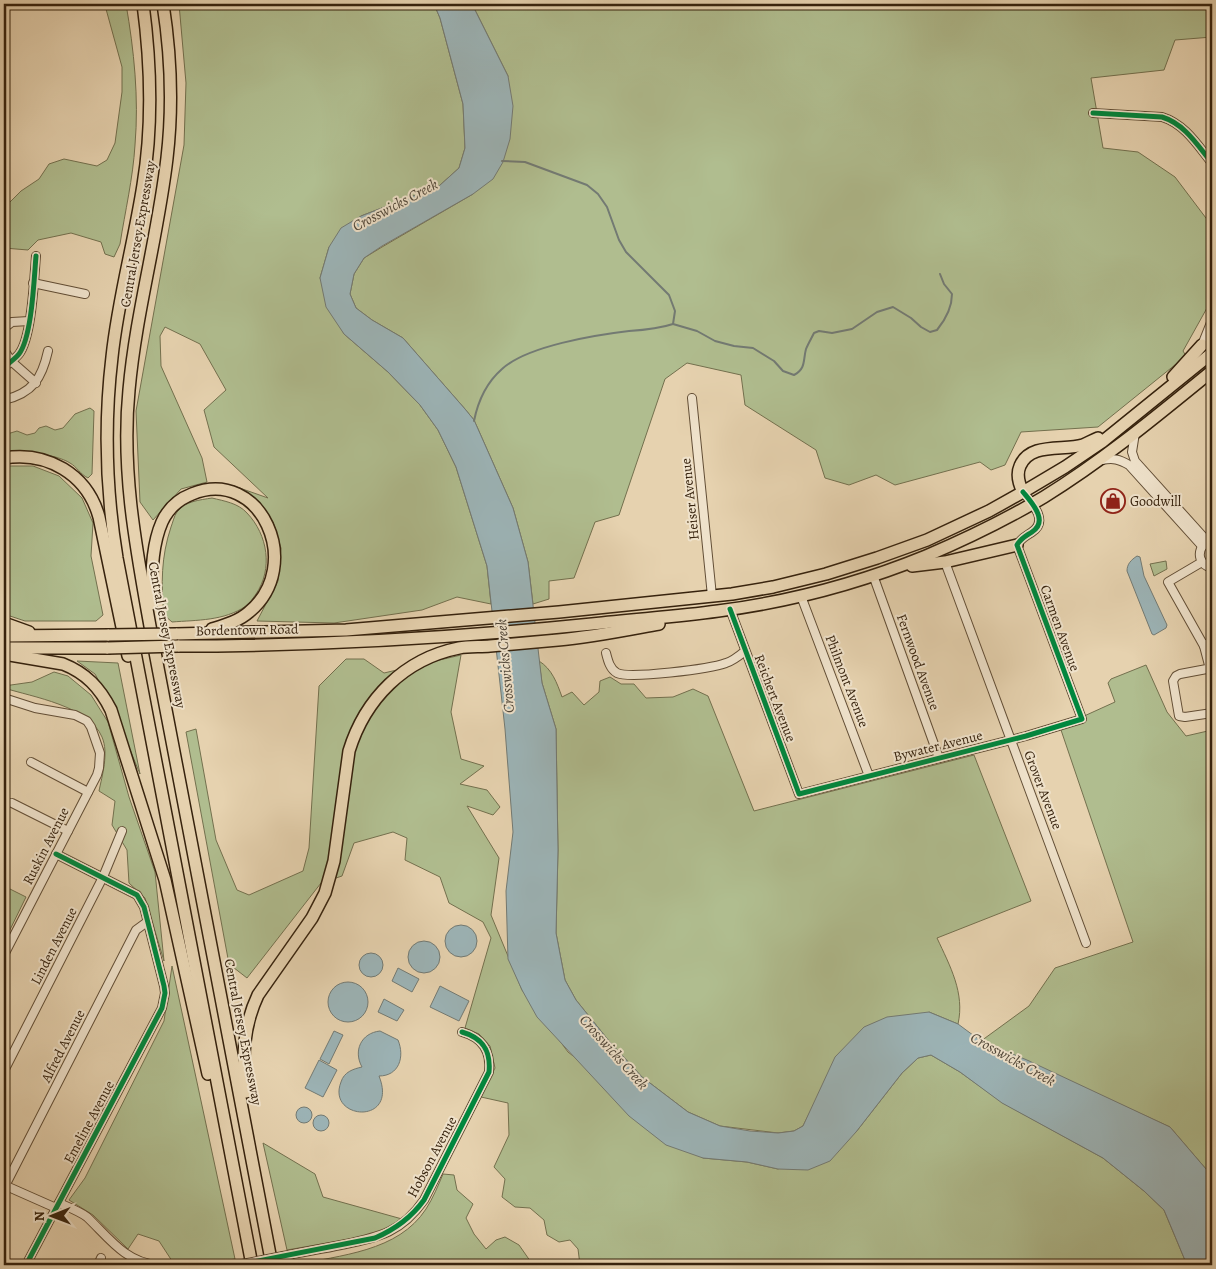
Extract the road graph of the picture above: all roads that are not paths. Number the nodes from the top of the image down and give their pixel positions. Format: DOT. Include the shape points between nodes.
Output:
graph roads {
  1 [pos="143,4"];
  2 [pos="163,4"];
  3 [pos="1093,113"];
  4 [pos="1212,164"];
  5 [pos="36,256"];
  6 [pos="33,283"];
  7 [pos="85,294"];
  8 [pos="1212,320"];
  9 [pos="29,321"];
  10 [pos="4,328"];
  11 [pos="1212,334"];
  12 [pos="1202,345"];
  13 [pos="4,350"];
  14 [pos="48,351"];
  15 [pos="1212,353"];
  16 [pos="11,362"];
  17 [pos="4,367"];
  18 [pos="1212,371"];
  19 [pos="36,382"];
  20 [pos="692,398"];
  21 [pos="4,400"];
  22 [pos="1150,404"];
  23 [pos="1122,427"];
  24 [pos="1135,433"];
  25 [pos="4,458"];
  26 [pos="1098,461"];
  27 [pos="1023,492"];
  28 [pos="1032,504"];
  29 [pos="1207,543"];
  30 [pos="1017,544"];
  31 [pos="945,562"];
  32 [pos="1202,562"];
  33 [pos="1212,568"];
  34 [pos="891,569"];
  35 [pos="873,574"];
  36 [pos="712,596"];
  37 [pos="801,596"];
  38 [pos="730,609"];
  39 [pos="716,611"];
  40 [pos="4,623"];
  41 [pos="150,626"];
  42 [pos="201,633"];
  43 [pos="4,636"];
  44 [pos="43,636"];
  45 [pos="1212,641"];
  46 [pos="1204,646"];
  47 [pos="4,648"];
  48 [pos="745,651"];
  49 [pos="606,653"];
  50 [pos="4,654"];
  51 [pos="1211,669"];
  52 [pos="4,698"];
  53 [pos="1212,713"];
  54 [pos="1082,719"];
  55 [pos="1010,740"];
  56 [pos="939,758"];
  57 [pos="31,762"];
  58 [pos="869,776"];
  59 [pos="88,792"];
  60 [pos="800,794"];
  61 [pos="12,803"];
  62 [pos="166,817"];
  63 [pos="68,831"];
  64 [pos="122,831"];
  65 [pos="56,854"];
  66 [pos="103,877"];
  67 [pos="147,922"];
  68 [pos="1086,943"];
  69 [pos="4,955"];
  70 [pos="462,1032"];
  71 [pos="4,1071"];
  72 [pos="233,1170"];
  73 [pos="4,1186"];
  74 [pos="260,1200"];
  75 [pos="57,1206"];
  76 [pos="26,1265"];
  77 [pos="158,1265"];
  78 [pos="237,1265"];
  79 [pos="252,1265"];
  80 [pos="272,1265"];
  1 -- 62 [label="highway, Central Jersey Expressway" via="149,64 147,155 112,355 107,462 117,558"];
  2 -- 41 [label="highway, Central Jersey Expressway" via="170,71 167,157 132,358 127,427 132,520"];
  3 -- 4 [label="street" via="1171,120 1181,126"];
  5 -- 6 [label="street"];
  6 -- 7 [label="street"];
  6 -- 9 [label="street"];
  8 -- 12 [label="street"];
  9 -- 10 [label="street" via="12,322"];
  9 -- 16 [label="street" via="24,345"];
  11 -- 12 [label="street"];
  12 -- 22 [label="highway"];
  13 -- 16 [label="street"];
  14 -- 19 [label="street"];
  15 -- 22 [label="highway"];
  16 -- 17 [label="street"];
  16 -- 19 [label="street"];
  18 -- 24 [label="highway"];
  19 -- 21 [label="street" via="23,393"];
  20 -- 36 [label="street, Heiser Avenue"];
  22 -- 23 [label="highway"];
  23 -- 27 [label="highway, Bordentown Road" via="1065,468"];
  23 -- 27 [label="highway" via="1083,445 1047,449 1029,455 1018,472"];
  24 -- 26 [label="highway"];
  24 -- 29 [label="street" via="1132,452 1135,461"];
  25 -- 62 [label="highway" via="27,457 61,467 78,479 92,498 99,517 122,633"];
  26 -- 28 [label="highway"];
  26 -- 29 [label="street" via="1113,458 1129,465"];
  27 -- 28 [label="street"];
  27 -- 36 [label="highway, Bordentown Road" via="955,528 877,558 791,583"];
  28 -- 30 [label="street" via="1040,520 1038,526"];
  28 -- 34 [label="highway" via="955,543"];
  29 -- 32 [label="street" via="1200,555"];
  30 -- 31 [label="highway"];
  30 -- 54 [label="street, Carmen Avenue"];
  31 -- 34 [label="highway"];
  31 -- 55 [label="street, Grover Avenue"];
  32 -- 33 [label="street"];
  32 -- 46 [label="street" via="1168,582"];
  34 -- 35 [label="highway"];
  35 -- 37 [label="highway"];
  35 -- 56 [label="street, Fernwood Avenue"];
  36 -- 42 [label="highway, Bordentown Road" via="346,630"];
  37 -- 38 [label="highway"];
  37 -- 58 [label="street, Philmont Avenue"];
  38 -- 39 [label="highway"];
  38 -- 48 [label="street, Reichert Avenue"];
  39 -- 47 [label="highway, Bordentown Road, bridge" via="365,642"];
  39 -- 74 [label="highway" via="622,631 447,651 407,670 374,699 362,718 349,752 334,860 325,893 312,918 258,995 247,1025 243,1068"];
  40 -- 44 [label="highway"];
  41 -- 42 [label="highway" via="154,549 166,516 188,495 207,489 225,490 241,496 263,517 272,535 275,566 268,587 250,612"];
  41 -- 74 [label="highway, Central Jersey Expressway"];
  42 -- 44 [label="highway, Bordentown Road, bridge"];
  43 -- 44 [label="highway, Bordentown Road"];
  45 -- 46 [label="street"];
  46 -- 51 [label="street"];
  48 -- 49 [label="street" via="718,665 640,674 615,671"];
  48 -- 60 [label="street, Reichert Avenue"];
  50 -- 72 [label="highway" via="72,668 95,685 111,710 165,880 202,1050"];
  51 -- 53 [label="street" via="1180,674 1174,681 1179,716"];
  52 -- 59 [label="street, Ruskin Avenue" via="35,708 75,715 87,721 100,753 100,768"];
  54 -- 55 [label="street, Bywater Avenue"];
  55 -- 56 [label="street, Bywater Avenue"];
  55 -- 68 [label="street, Grover Avenue"];
  56 -- 58 [label="street, Bywater Avenue"];
  57 -- 59 [label="street"];
  58 -- 60 [label="street, Bywater Avenue"];
  59 -- 63 [label="street, Ruskin Avenue"];
  61 -- 63 [label="street"];
  62 -- 72 [label="highway, Central Jersey Expressway"];
  63 -- 65 [label="street, Ruskin Avenue"];
  64 -- 66 [label="street, Linden Avenue"];
  65 -- 66 [label="street"];
  65 -- 69 [label="street, Ruskin Avenue"];
  66 -- 67 [label="street" via="137,895"];
  66 -- 71 [label="street, Linden Avenue"];
  67 -- 73 [label="street, Alfred Avenue" via="136,930"];
  67 -- 75 [label="street, Emeline Avenue" via="164,986 162,1008"];
  70 -- 78 [label="street, Hobson Avenue, bridge" via="477,1038 482,1044 489,1057 489,1072 418,1209 401,1225 375,1238"];
  72 -- 79 [label="highway, Central Jersey Expressway"];
  73 -- 75 [label="street"];
  74 -- 80 [label="highway, Central Jersey Expressway"];
  75 -- 76 [label="street, Emeline Avenue"];
  75 -- 77 [label="street" via="86,1217 126,1255"];
}
